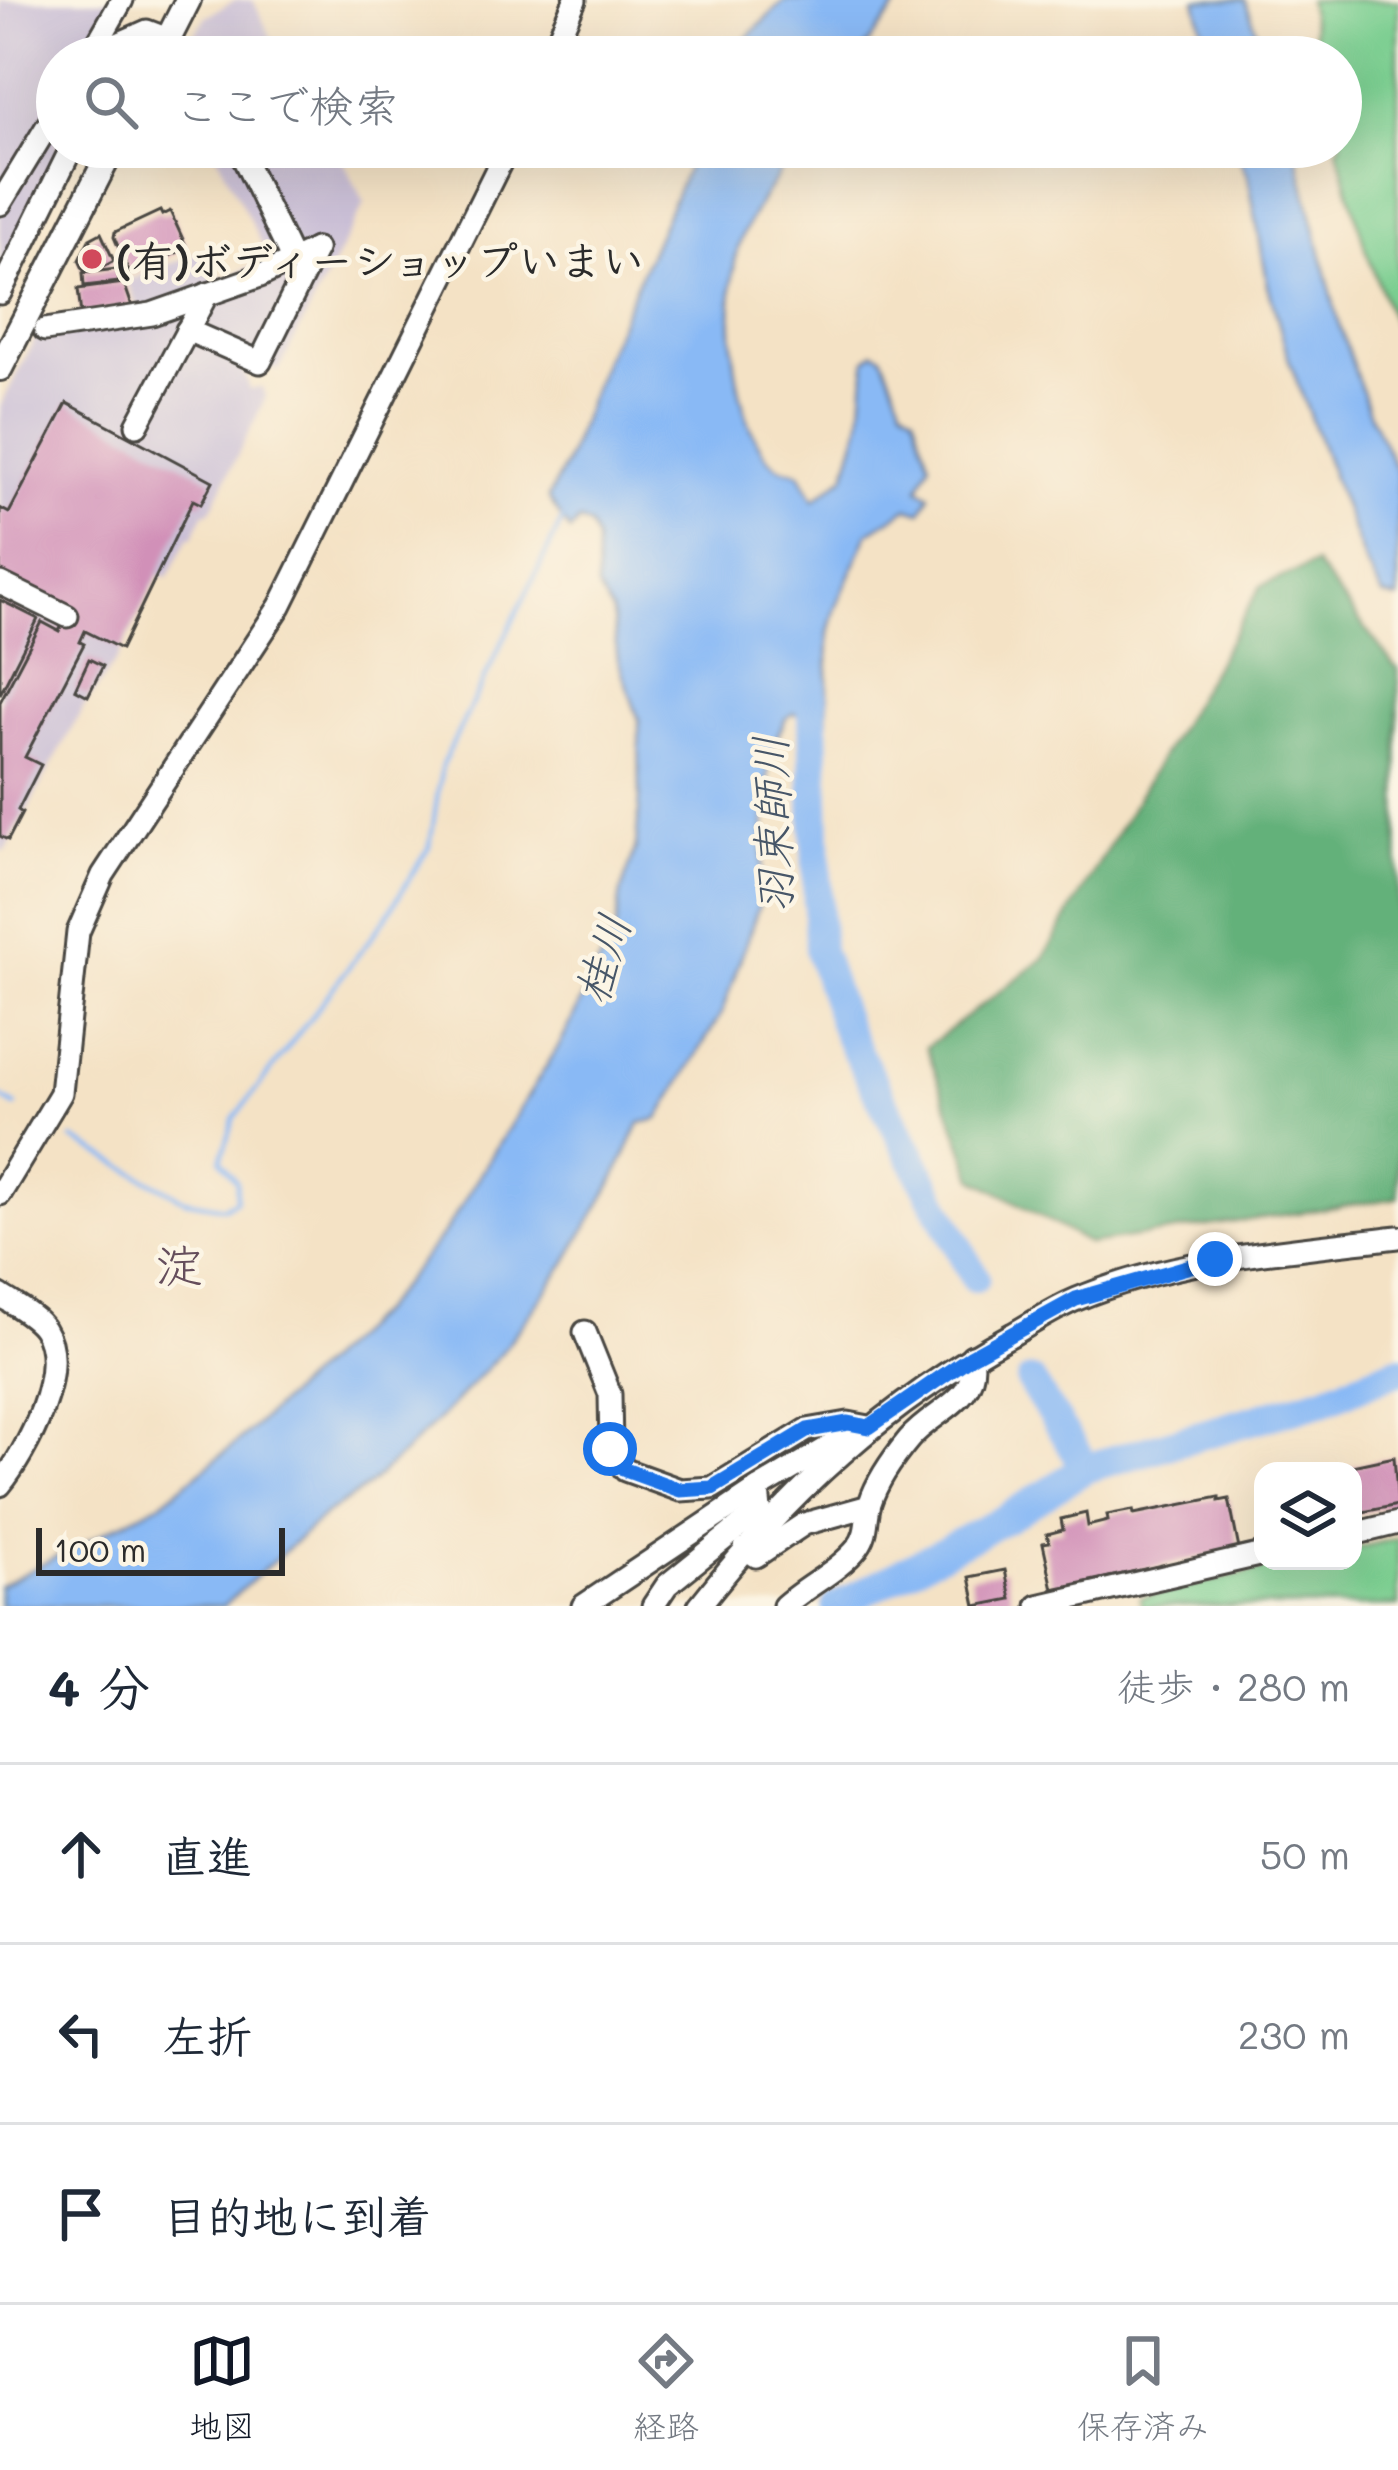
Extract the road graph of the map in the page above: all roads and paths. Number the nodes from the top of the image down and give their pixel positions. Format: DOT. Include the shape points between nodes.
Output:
graph roads {
  1 [pos="122,0"];
  2 [pos="188,0"];
  3 [pos="575,0"];
  4 [pos="101,36"];
  5 [pos="156,36"];
  6 [pos="559,36"];
  7 [pos="36,145"];
  8 [pos="62,168"];
  9 [pos="102,168"];
  10 [pos="248,168"];
  11 [pos="498,168"];
  12 [pos="0,204"];
  13 [pos="293,261"];
  14 [pos="0,293"];
  15 [pos="207,294"];
  16 [pos="45,330"];
  17 [pos="188,331"];
  18 [pos="0,368"];
  19 [pos="137,425"];
  20 [pos="0,583"];
  21 [pos="67,616"];
  22 [pos="0,1194"];
  23 [pos="1398,1237"];
  24 [pos="0,1294"];
  25 [pos="585,1332"];
  26 [pos="972,1356"];
  27 [pos="869,1427"];
  28 [pos="0,1485"];
  29 [pos="758,1489"];
  30 [pos="869,1505"];
  31 [pos="1398,1523"];
  32 [pos="1362,1532"];
  33 [pos="745,1548"];
  34 [pos="1254,1557"];
  35 [pos="1124,1596"];
  36 [pos="583,1606"];
  37 [pos="653,1606"];
  38 [pos="699,1606"];
  39 [pos="784,1606"];
  40 [pos="1038,1606"];
  1 -- 4 [label="street"];
  2 -- 5 [label="main road"];
  3 -- 6 [label="street"];
  7 -- 12 [label="street"];
  8 -- 14 [label="street"];
  9 -- 18 [label="main road"];
  10 -- 13 [label="street"];
  11 -- 22 [label="street" via="280,606 103,874 78,932 62,1093"];
  13 -- 15 [label="street"];
  13 -- 17 [label="street" via="316,249 260,362"];
  15 -- 16 [label="street" via="152,314"];
  15 -- 17 [label="street"];
  17 -- 19 [label="street"];
  20 -- 21 [label="street"];
  23 -- 26 [label="street" via="1215,1259 1076,1299"];
  24 -- 28 [label="street" via="44,1329 55,1366 40,1414"];
  25 -- 27 [label="street" via="610,1394 610,1449 625,1470 680,1490 712,1488 808,1430"];
  26 -- 27 [label="street"];
  26 -- 30 [label="street" via="965,1393 910,1437"];
  27 -- 29 [label="street"];
  27 -- 33 [label="street"];
  29 -- 36 [label="street"];
  29 -- 37 [label="street" via="760,1510 667,1585"];
  30 -- 33 [label="street" via="804,1524 756,1556"];
  30 -- 39 [label="street" via="856,1550"];
  31 -- 32 [label="street"];
  33 -- 38 [label="street"];
  34 -- 35 [label="street"];
  35 -- 40 [label="street"];
}
